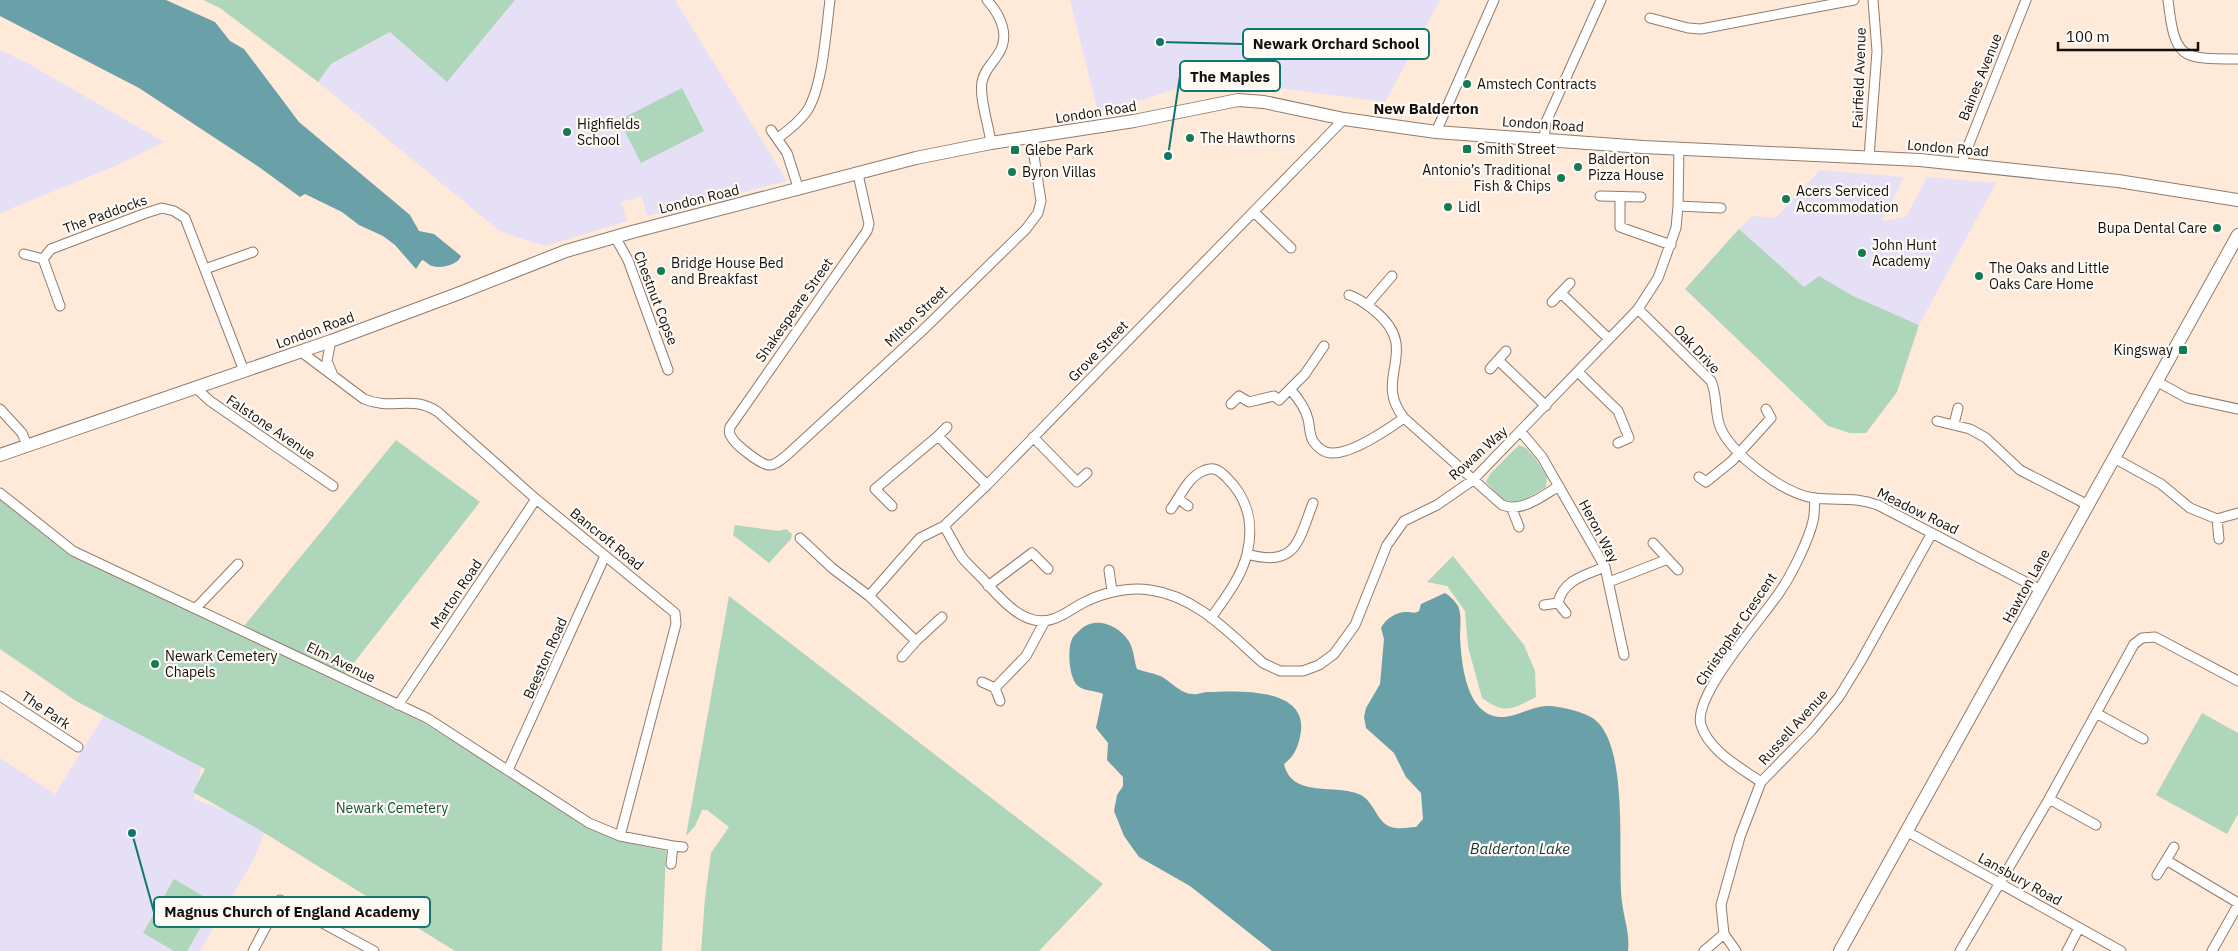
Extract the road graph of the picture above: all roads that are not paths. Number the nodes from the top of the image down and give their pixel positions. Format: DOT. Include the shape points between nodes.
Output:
graph roads {
  1 [pos="830,0"];
  2 [pos="988,0"];
  3 [pos="1494,0"];
  4 [pos="1601,0"];
  5 [pos="1854,0"];
  6 [pos="1873,0"];
  7 [pos="2026,0"];
  8 [pos="2168,0"];
  9 [pos="1650,18"];
  10 [pos="2238,59"];
  11 [pos="1344,120"];
  12 [pos="771,130"];
  13 [pos="1436,132"];
  14 [pos="1031,137"];
  15 [pos="778,138"];
  16 [pos="1544,140"];
  17 [pos="991,143"];
  18 [pos="1679,148"];
  19 [pos="1869,157"];
  20 [pos="1961,164"];
  21 [pos="858,174"];
  22 [pos="799,190"];
  23 [pos="1600,196"];
  24 [pos="1620,197"];
  25 [pos="1641,197"];
  26 [pos="2238,200"];
  27 [pos="1678,206"];
  28 [pos="1720,208"];
  29 [pos="1254,212"];
  30 [pos="2238,235"];
  31 [pos="615,237"];
  32 [pos="1672,244"];
  33 [pos="1291,248"];
  34 [pos="253,252"];
  35 [pos="24,254"];
  36 [pos="43,259"];
  37 [pos="205,269"];
  38 [pos="1392,276"];
  39 [pos="1570,283"];
  40 [pos="1562,293"];
  41 [pos="1349,295"];
  42 [pos="1552,302"];
  43 [pos="1367,305"];
  44 [pos="60,306"];
  45 [pos="1638,309"];
  46 [pos="1609,339"];
  47 [pos="330,341"];
  48 [pos="1324,346"];
  49 [pos="1506,351"];
  50 [pos="300,352"];
  51 [pos="1498,360"];
  52 [pos="1490,369"];
  53 [pos="668,370"];
  54 [pos="244,371"];
  55 [pos="1578,372"];
  56 [pos="332,374"];
  57 [pos="2156,381"];
  58 [pos="196,388"];
  59 [pos="1290,389"];
  60 [pos="1231,404"];
  61 [pos="1546,406"];
  62 [pos="1958,408"];
  63 [pos="0,409"];
  64 [pos="1766,409"];
  65 [pos="2238,409"];
  66 [pos="1404,418"];
  67 [pos="1937,421"];
  68 [pos="1954,424"];
  69 [pos="947,427"];
  70 [pos="1521,432"];
  71 [pos="938,436"];
  72 [pos="1033,437"];
  73 [pos="1618,443"];
  74 [pos="27,445"];
  75 [pos="747,452"];
  76 [pos="1740,452"];
  77 [pos="0,454"];
  78 [pos="2114,458"];
  79 [pos="1087,473"];
  80 [pos="1473,480"];
  81 [pos="1776,484"];
  82 [pos="987,485"];
  83 [pos="333,486"];
  84 [pos="1559,486"];
  85 [pos="1707,492"];
  86 [pos="0,493"];
  87 [pos="1814,498"];
  88 [pos="536,499"];
  89 [pos="1179,499"];
  90 [pos="2088,505"];
  91 [pos="892,506"];
  92 [pos="1188,506"];
  93 [pos="1171,509"];
  94 [pos="1313,509"];
  95 [pos="1512,509"];
  96 [pos="2238,514"];
  97 [pos="2217,518"];
  98 [pos="944,526"];
  99 [pos="1519,527"];
  100 [pos="1932,533"];
  101 [pos="800,538"];
  102 [pos="2218,539"];
  103 [pos="1653,543"];
  104 [pos="1246,554"];
  105 [pos="605,556"];
  106 [pos="1668,559"];
  107 [pos="238,564"];
  108 [pos="1605,567"];
  109 [pos="1048,569"];
  110 [pos="1109,570"];
  111 [pos="1678,570"];
  112 [pos="1609,582"];
  113 [pos="988,586"];
  114 [pos="2041,590"];
  115 [pos="1112,591"];
  116 [pos="869,596"];
  117 [pos="1558,603"];
  118 [pos="1544,605"];
  119 [pos="196,608"];
  120 [pos="1566,613"];
  121 [pos="942,616"];
  122 [pos="1212,618"];
  123 [pos="1045,621"];
  124 [pos="916,641"];
  125 [pos="1624,655"];
  126 [pos="902,657"];
  127 [pos="2238,681"];
  128 [pos="982,682"];
  129 [pos="995,688"];
  130 [pos="0,696"];
  131 [pos="1000,701"];
  132 [pos="398,705"];
  133 [pos="2096,713"];
  134 [pos="2143,739"];
  135 [pos="78,748"];
  136 [pos="508,770"];
  137 [pos="1761,782"];
  138 [pos="2049,799"];
  139 [pos="2096,826"];
  140 [pos="1906,831"];
  141 [pos="620,836"];
  142 [pos="673,846"];
  143 [pos="683,847"];
  144 [pos="2174,847"];
  145 [pos="2166,860"];
  146 [pos="671,864"];
  147 [pos="2157,875"];
  148 [pos="2000,883"];
  149 [pos="2238,904"];
  150 [pos="2079,928"];
  151 [pos="1724,934"];
  152 [pos="2216,949"];
  153 [pos="253,951"];
  154 [pos="374,951"];
  155 [pos="1704,951"];
  156 [pos="1736,951"];
  157 [pos="1840,951"];
  158 [pos="1960,951"];
  159 [pos="2067,951"];
  160 [pos="2121,951"];
  1 -- 15 [label="street" via="815,94 797,123"];
  2 -- 17 [label="street" via="1004,31 1002,47 987,68 982,85"];
  3 -- 13 [label="street"];
  4 -- 16 [label="street" via="1546,122"];
  5 -- 9 [label="street" via="1701,29"];
  6 -- 19 [label="street, Fairfield Avenue" via="1877,51"];
  7 -- 20 [label="street, Baines Avenue"];
  8 -- 10 [label="street" via="2173,36 2185,53 2199,59"];
  11 -- 13 [label="main road, London Road"];
  11 -- 14 [label="main road, London Road" via="1264,102 1238,100"];
  11 -- 29 [label="street, Grove Street"];
  12 -- 15 [label="street"];
  13 -- 16 [label="main road, London Road"];
  14 -- 17 [label="main road, London Road"];
  14 -- 75 [label="street, Milton Street" via="1041,201 1038,214 1026,228 923,330 787,455 770,466"];
  15 -- 22 [label="street" via="791,160"];
  16 -- 18 [label="main road, London Road"];
  17 -- 21 [label="main road, London Road"];
  18 -- 19 [label="main road, London Road"];
  18 -- 27 [label="street, Rowan Way"];
  19 -- 20 [label="main road, London Road"];
  20 -- 26 [label="main road, London Road" via="2118,181"];
  21 -- 22 [label="main road, London Road"];
  21 -- 75 [label="street, Shakespeare Street" via="869,224 733,420 729,433 733,441"];
  22 -- 31 [label="main road, London Road"];
  23 -- 24 [label="street"];
  24 -- 25 [label="street"];
  24 -- 32 [label="street" via="1620,227"];
  27 -- 28 [label="street"];
  27 -- 32 [label="street, Rowan Way"];
  29 -- 33 [label="street"];
  29 -- 72 [label="street, Grove Street"];
  30 -- 57 [label="main road, Hawton Lane"];
  31 -- 47 [label="main road, London Road" via="566,250"];
  31 -- 53 [label="street, Chestnut Copse" via="628,260"];
  32 -- 45 [label="street, Rowan Way" via="1654,287"];
  34 -- 37 [label="street"];
  35 -- 36 [label="street"];
  36 -- 37 [label="street, The Paddocks" via="51,249 162,208 185,218"];
  36 -- 44 [label="street"];
  37 -- 54 [label="street, The Paddocks"];
  38 -- 43 [label="street"];
  39 -- 40 [label="street"];
  40 -- 42 [label="street"];
  40 -- 46 [label="street"];
  41 -- 43 [label="street"];
  43 -- 66 [label="street" via="1390,325 1396,338 1397,356 1391,387"];
  45 -- 46 [label="street, Rowan Way"];
  45 -- 76 [label="street, Oak Drive" via="1711,381 1721,428"];
  46 -- 55 [label="street, Rowan Way"];
  47 -- 50 [label="main road, London Road"];
  47 -- 56 [label="street" via="327,361"];
  48 -- 59 [label="street"];
  49 -- 51 [label="street"];
  50 -- 54 [label="main road, London Road"];
  50 -- 56 [label="street, Bancroft Road"];
  51 -- 52 [label="street"];
  51 -- 61 [label="street"];
  54 -- 58 [label="main road, London Road"];
  55 -- 61 [label="street, Rowan Way"];
  55 -- 73 [label="street" via="1618,411 1629,438"];
  56 -- 88 [label="street, Bancroft Road" via="373,404 415,403 430,407"];
  57 -- 65 [label="street" via="2187,398"];
  57 -- 78 [label="main road, Hawton Lane"];
  58 -- 74 [label="main road, London Road"];
  58 -- 83 [label="street, Falstone Avenue" via="210,402"];
  59 -- 60 [label="street" via="1279,400 1274,396 1249,402 1239,396"];
  59 -- 66 [label="street" via="1305,410 1313,440 1326,452 1337,453 1356,446"];
  61 -- 70 [label="street, Rowan Way"];
  62 -- 68 [label="street"];
  63 -- 74 [label="street" via="22,433"];
  64 -- 76 [label="street" via="1775,419"];
  66 -- 80 [label="street"];
  67 -- 68 [label="street"];
  68 -- 90 [label="street" via="1986,438 2020,470"];
  69 -- 71 [label="street"];
  70 -- 80 [label="street, Rowan Way"];
  70 -- 84 [label="street, Heron Way" via="1542,457"];
  71 -- 82 [label="street"];
  71 -- 91 [label="street" via="875,489"];
  72 -- 79 [label="street" via="1077,482"];
  72 -- 82 [label="street, Grove Street"];
  74 -- 77 [label="main road, London Road"];
  76 -- 81 [label="street, Oak Drive"];
  76 -- 85 [label="street" via="1702,479"];
  78 -- 90 [label="main road, Hawton Lane"];
  78 -- 97 [label="street" via="2161,484 2190,508"];
  80 -- 95 [label="street" via="1502,506"];
  80 -- 122 [label="street, Rowan Way" via="1437,505 1404,521 1387,545 1350,632 1334,654 1319,665 1291,672 1271,667"];
  81 -- 87 [label="street, Meadow Road"];
  82 -- 98 [label="street, Grove Street"];
  84 -- 95 [label="street"];
  84 -- 108 [label="street, Heron Way"];
  86 -- 119 [label="street, Elm Avenue" via="72,551"];
  87 -- 100 [label="street, Meadow Road" via="1866,501"];
  87 -- 137 [label="street, Christopher Crescent" via="1814,521 1782,590 1738,646 1701,708 1701,724 1708,739"];
  88 -- 105 [label="street, Bancroft Road"];
  88 -- 132 [label="street, Marton Road"];
  89 -- 92 [label="street"];
  89 -- 93 [label="street"];
  89 -- 104 [label="street" via="1198,473 1213,468 1222,473 1245,500 1249,525"];
  90 -- 114 [label="main road, Hawton Lane"];
  94 -- 104 [label="street" via="1298,540 1287,554 1272,560"];
  95 -- 99 [label="street"];
  96 -- 97 [label="street"];
  97 -- 102 [label="street"];
  98 -- 113 [label="street" via="962,556"];
  98 -- 116 [label="street, Grove Street" via="920,538"];
  100 -- 114 [label="street, Meadow Road"];
  100 -- 137 [label="street, Russell Avenue" via="1839,697 1811,732"];
  101 -- 116 [label="street"];
  103 -- 106 [label="street"];
  104 -- 122 [label="street" via="1235,583"];
  105 -- 136 [label="street, Beeston Road"];
  105 -- 141 [label="street, Bancroft Road" via="672,609 676,618"];
  106 -- 111 [label="street"];
  106 -- 112 [label="street"];
  107 -- 119 [label="street"];
  108 -- 112 [label="street, Heron Way"];
  108 -- 117 [label="street" via="1567,585"];
  109 -- 113 [label="street" via="1032,553"];
  110 -- 115 [label="street"];
  112 -- 125 [label="street, Heron Way"];
  113 -- 123 [label="street" via="1004,603 1020,613"];
  114 -- 140 [label="main road, Hawton Lane"];
  115 -- 122 [label="street, Rowan Way" via="1149,590 1168,594"];
  115 -- 123 [label="street, Rowan Way"];
  116 -- 124 [label="street"];
  117 -- 118 [label="street"];
  117 -- 120 [label="street"];
  119 -- 132 [label="street, Elm Avenue"];
  121 -- 124 [label="street"];
  123 -- 129 [label="street" via="1026,656"];
  124 -- 126 [label="street"];
  127 -- 133 [label="street" via="2161,639 2146,636 2131,648"];
  128 -- 129 [label="street"];
  129 -- 131 [label="street"];
  130 -- 135 [label="street, The Park"];
  132 -- 136 [label="street, Elm Avenue" via="427,718"];
  133 -- 134 [label="street"];
  133 -- 138 [label="street"];
  136 -- 141 [label="street, Elm Avenue" via="589,823"];
  137 -- 151 [label="street, Russell Avenue" via="1725,888 1721,916"];
  138 -- 139 [label="street"];
  138 -- 148 [label="street"];
  140 -- 148 [label="street, Lansbury Road"];
  140 -- 157 [label="main road, Hawton Lane"];
  141 -- 142 [label="street, Elm Avenue"];
  142 -- 143 [label="street, Elm Avenue"];
  142 -- 146 [label="street"];
  144 -- 145 [label="street"];
  145 -- 147 [label="street"];
  145 -- 149 [label="street"];
  148 -- 150 [label="street, Lansbury Road"];
  148 -- 158 [label="street"];
  149 -- 152 [label="street"];
  150 -- 159 [label="street"];
  150 -- 160 [label="street, Lansbury Road"];
  151 -- 155 [label="street"];
  151 -- 156 [label="street"];
  153 -- 154 [label="street" via="280,900"];
}
